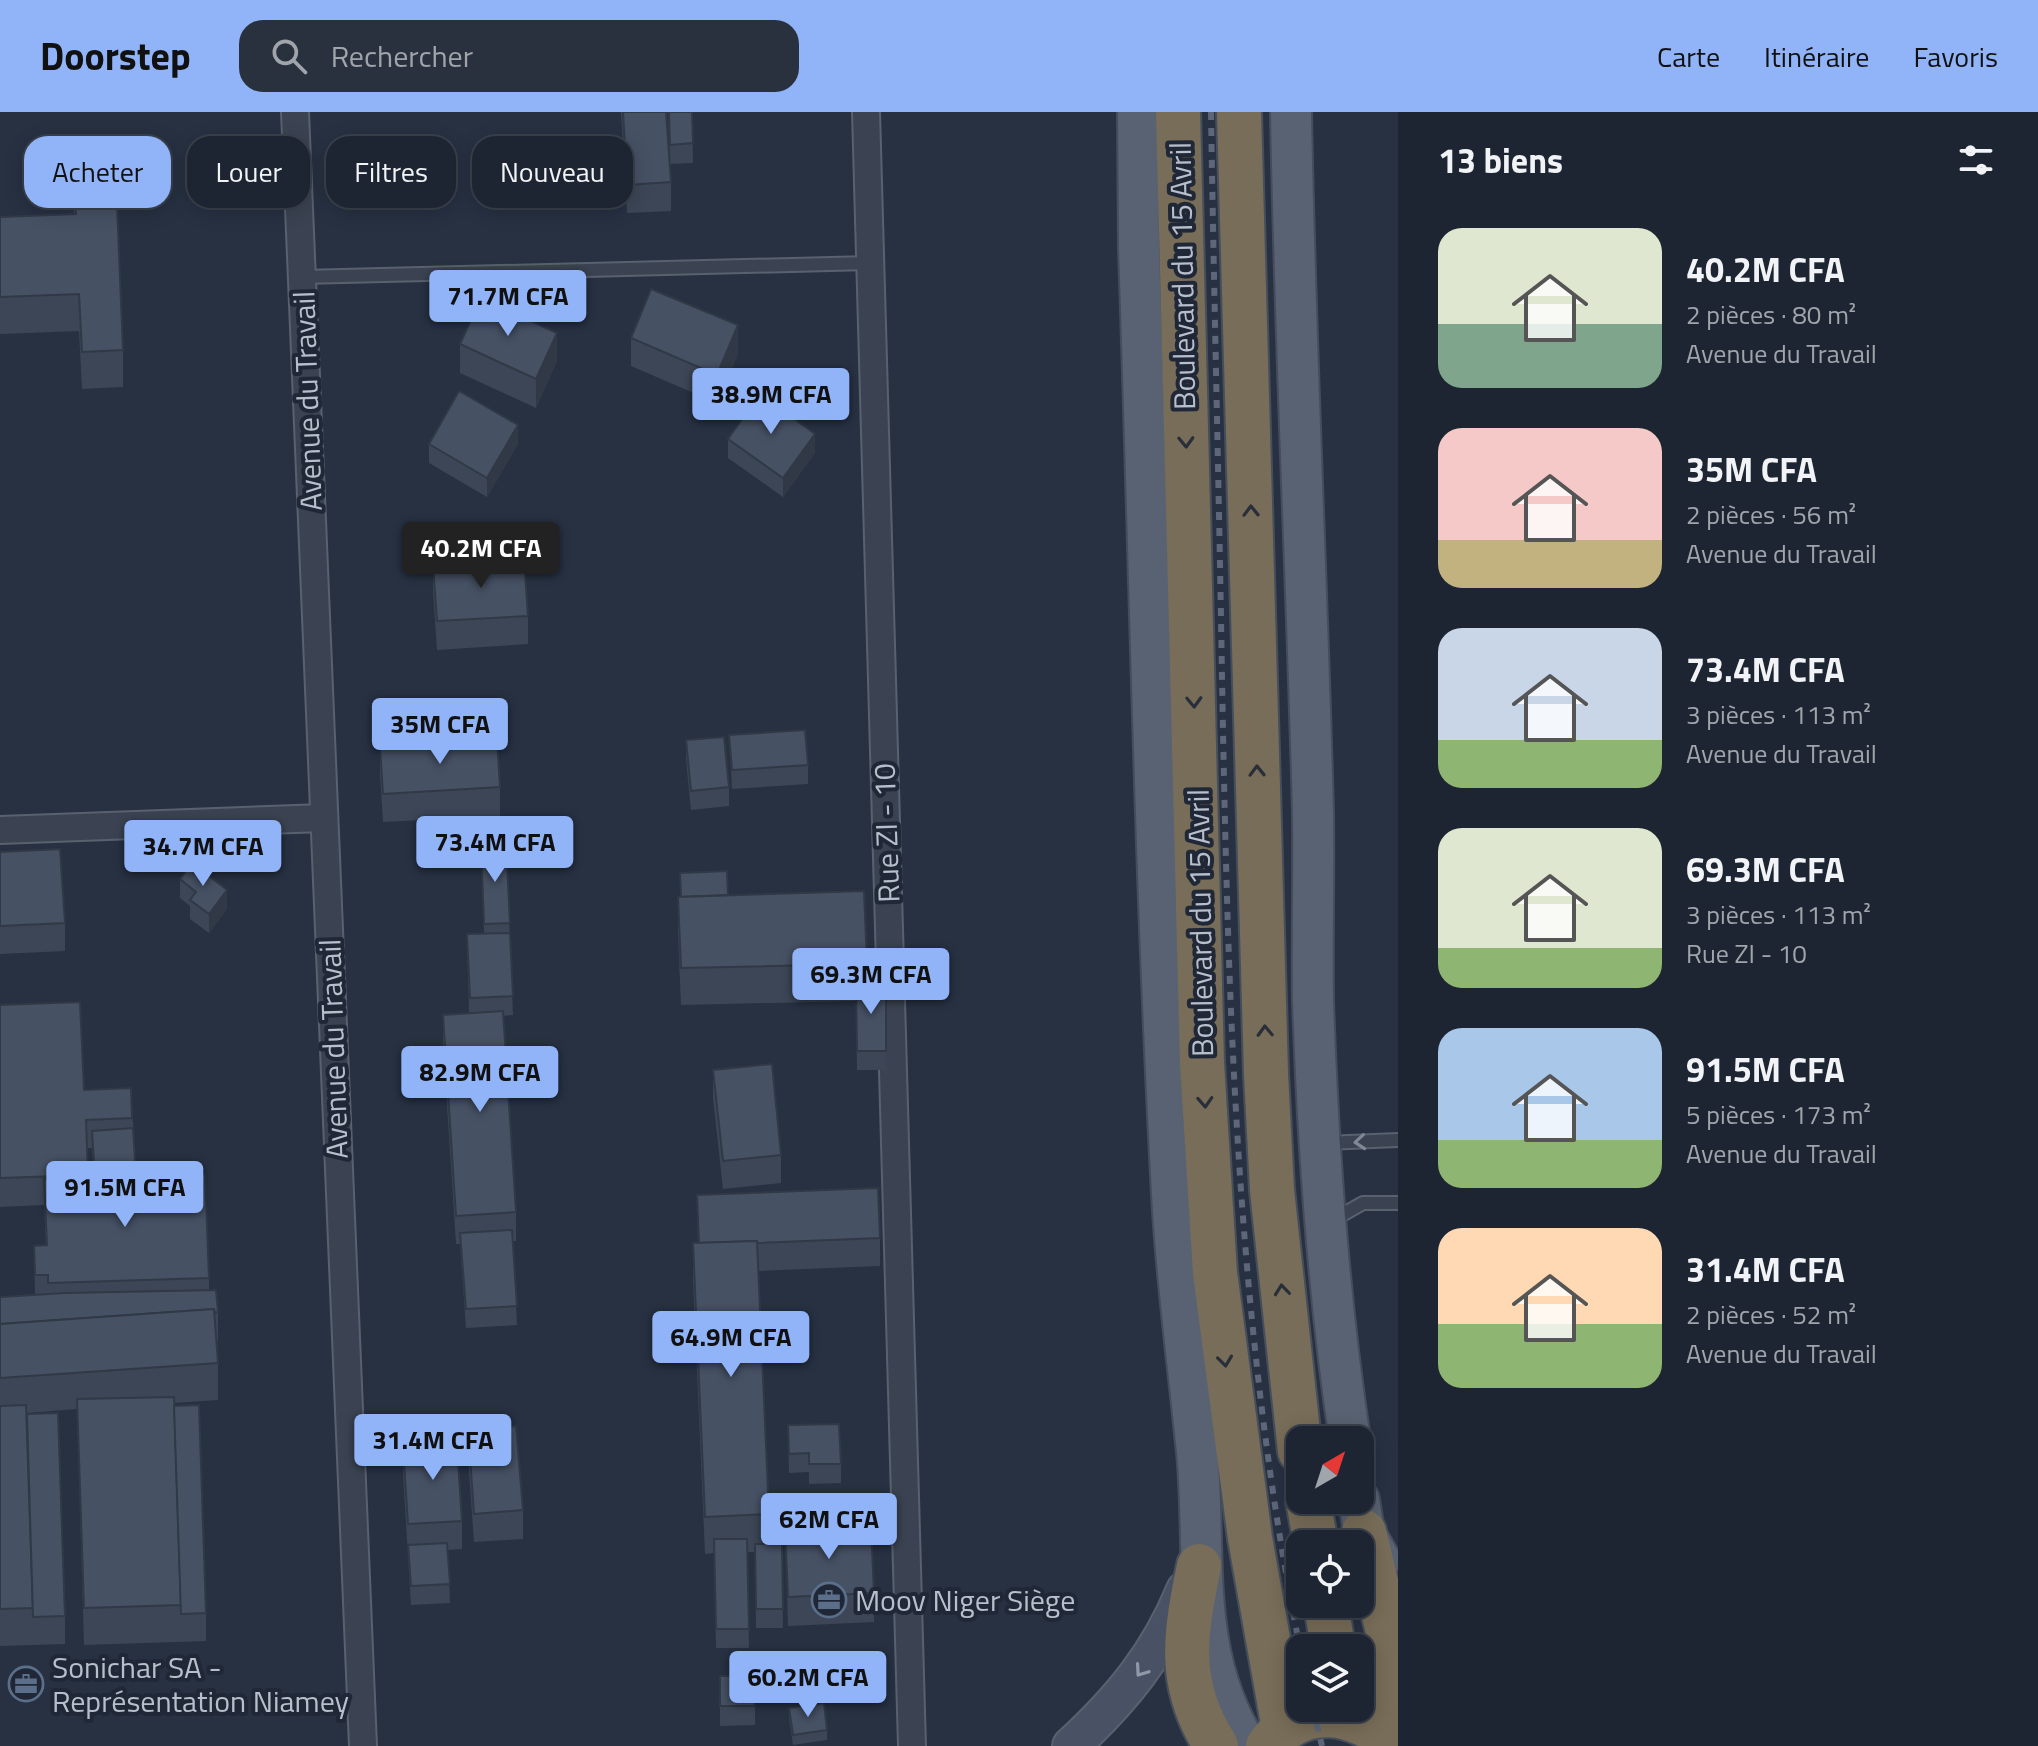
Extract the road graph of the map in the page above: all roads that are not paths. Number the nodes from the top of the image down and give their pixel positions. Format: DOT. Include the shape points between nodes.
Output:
graph roads {
  1 [pos="295,112"];
  2 [pos="866,112"];
  3 [pos="1138,112"];
  4 [pos="1178,112"];
  5 [pos="1239,112"];
  6 [pos="1291,112"];
  7 [pos="870,263"];
  8 [pos="302,277"];
  9 [pos="323,818"];
  10 [pos="0,830"];
  11 [pos="1398,1140"];
  12 [pos="1322,1143"];
  13 [pos="1398,1203"];
  14 [pos="1327,1224"];
  15 [pos="1297,1426"];
  16 [pos="1348,1426"];
  17 [pos="1362,1516"];
  18 [pos="1200,1559"];
  19 [pos="1398,1592"];
  20 [pos="1364,1725"];
  21 [pos="1266,1740"];
  22 [pos="363,1746"];
  23 [pos="912,1746"];
  24 [pos="1071,1746"];
  25 [pos="1216,1746"];
  1 -- 8 [label="street, Avenue du Travail"];
  2 -- 7 [label="street, Rue ZI - 10"];
  3 -- 18 [label="main road, Boulevard du 15 Avril" via="1173,1214 1200,1479"];
  4 -- 21 [label="highway, Boulevard du 15 Avril, one-way" via="1202,1063 1215,1273 1250,1538"];
  15 -- 5 [label="highway, Boulevard du 15 Avril, one-way" via="1272,1190 1266,1074"];
  6 -- 12 [label="main road" via="1313,816 1313,1001"];
  7 -- 8 [label="lane"];
  7 -- 23 [label="street, Rue ZI - 10"];
  8 -- 9 [label="street, Avenue du Travail"];
  9 -- 10 [label="street"];
  9 -- 22 [label="street, Avenue du Travail"];
  11 -- 12 [label="lane, one-way"];
  12 -- 14 [label="main road"];
  13 -- 14 [label="lane" via="1363,1203"];
  14 -- 16 [label="main road"];
  17 -- 19 [label="main road"];
  17 -- 20 [label="highway" via="1395,1661 1393,1691"];
  18 -- 21 [label="main road, Boulevard du 15 Avril" via="1215,1678 1234,1726"];
  18 -- 24 [label="street, one-way" via="1170,1626 1140,1675"];
  18 -- 25 [label="highway" via="1185,1650 1189,1686"];
  20 -- 21 [label="highway" via="1302,1720"];
}
